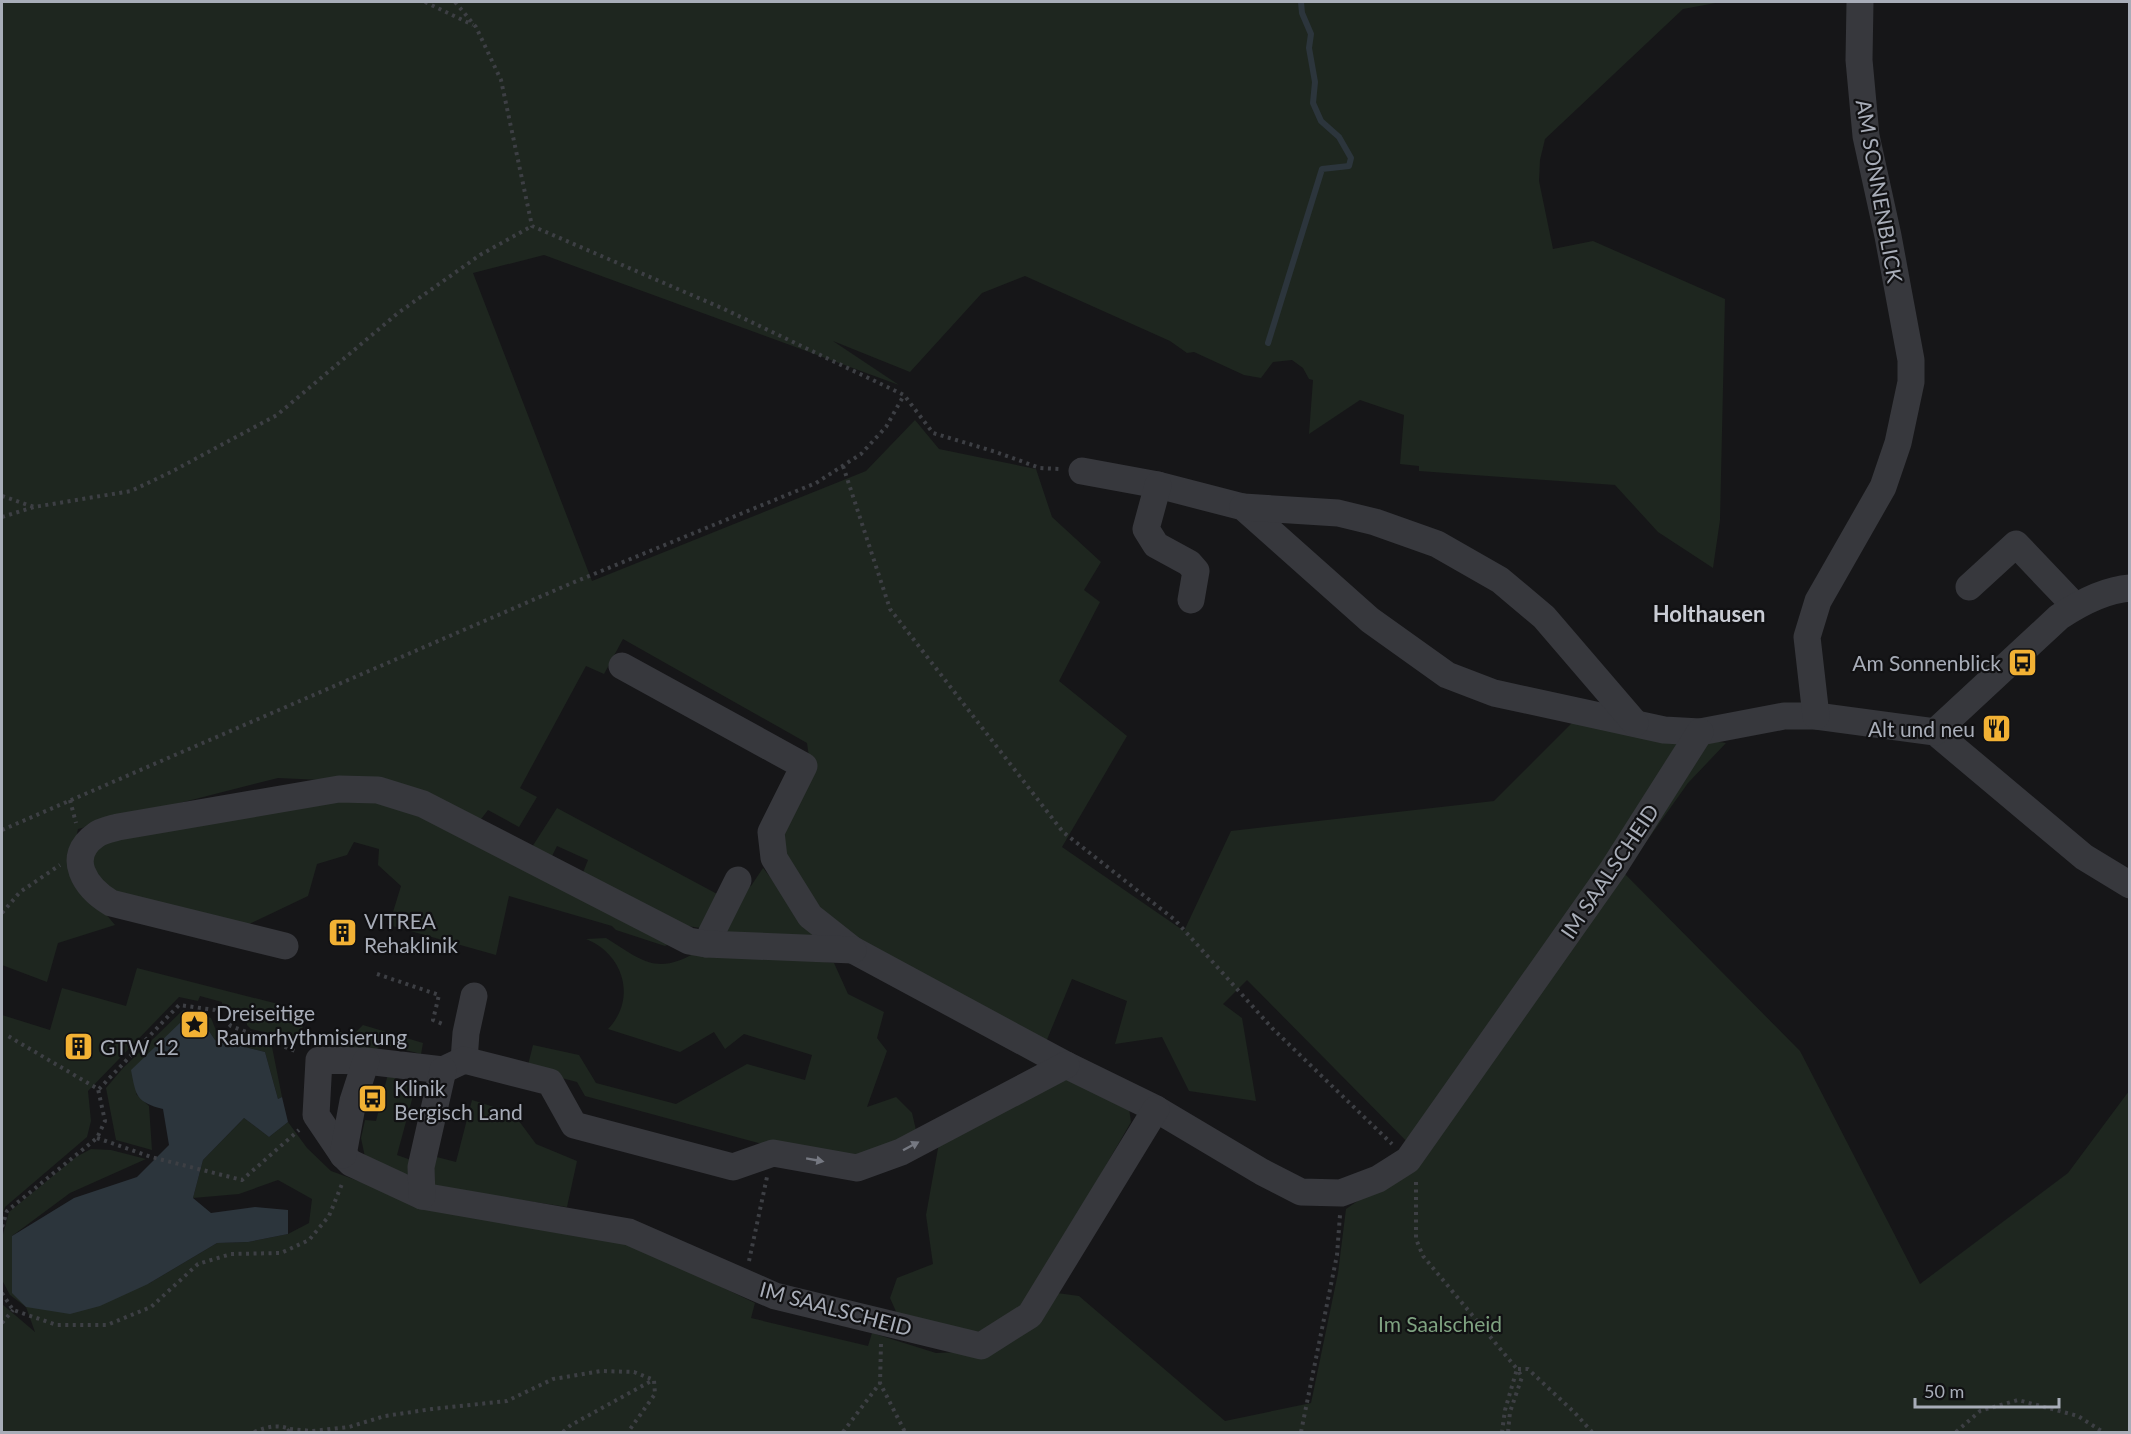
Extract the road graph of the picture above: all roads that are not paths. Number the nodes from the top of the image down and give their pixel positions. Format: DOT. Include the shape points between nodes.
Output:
graph roads {
  1 [pos="1860,2"];
  2 [pos="1082,471"];
  3 [pos="1158,485"];
  4 [pos="1243,507"];
  5 [pos="1969,587"];
  6 [pos="2130,588"];
  7 [pos="1191,600"];
  8 [pos="2075,606"];
  9 [pos="622,666"];
  10 [pos="1816,716"];
  11 [pos="1635,723"];
  12 [pos="1700,732"];
  13 [pos="1935,732"];
  14 [pos="738,880"];
  15 [pos="2130,885"];
  16 [pos="706,944"];
  17 [pos="285,946"];
  18 [pos="853,950"];
  19 [pos="474,996"];
  20 [pos="366,1060"];
  21 [pos="454,1065"];
  22 [pos="1066,1065"];
  23 [pos="1156,1110"];
  24 [pos="347,1159"];
  25 [pos="422,1196"];
  1 -- 10 [label="street, AM SONNENBLICK" via="1859,60 1866,136 1911,360 1911,381 1898,443 1883,487 1818,601 1807,637"];
  2 -- 3 [label="street"];
  3 -- 4 [label="street"];
  3 -- 7 [label="street" via="1146,529 1156,545 1189,562 1196,571"];
  4 -- 11 [label="street" via="1370,620 1447,675 1494,693"];
  4 -- 11 [label="street" via="1338,513 1437,544 1500,580 1544,617"];
  5 -- 8 [label="street" via="2016,544"];
  6 -- 8 [label="street"];
  8 -- 13 [label="street" via="2016,655"];
  9 -- 18 [label="street, IM SAALSCHEID" via="804,766 771,832 774,858 810,916"];
  10 -- 12 [label="street" via="1784,716"];
  10 -- 13 [label="street"];
  11 -- 12 [label="street"];
  12 -- 23 [label="street, IM SAALSCHEID" via="1613,869 1408,1160 1378,1179 1341,1193 1301,1192"];
  13 -- 15 [label="street" via="2084,857"];
  14 -- 16 [label="street"];
  16 -- 17 [label="street" via="689,941 423,804 378,790 339,789 118,826 96,834 83,849 80,867 86,882 111,903"];
  16 -- 18 [label="street"];
  18 -- 22 [label="street, IM SAALSCHEID"];
  19 -- 21 [label="street"];
  20 -- 21 [label="street"];
  20 -- 24 [label="street" via="353,1101"];
  20 -- 24 [label="street" via="319,1060 316,1115"];
  21 -- 22 [label="street, one-way" via="550,1082 574,1125 733,1167 773,1153 857,1168 901,1152"];
  21 -- 25 [label="street" via="421,1167"];
  22 -- 23 [label="street, IM SAALSCHEID"];
  23 -- 25 [label="street, IM SAALSCHEID" via="1030,1315 981,1346 775,1296 629,1232"];
  24 -- 25 [label="street, IM SAALSCHEID"];
}
